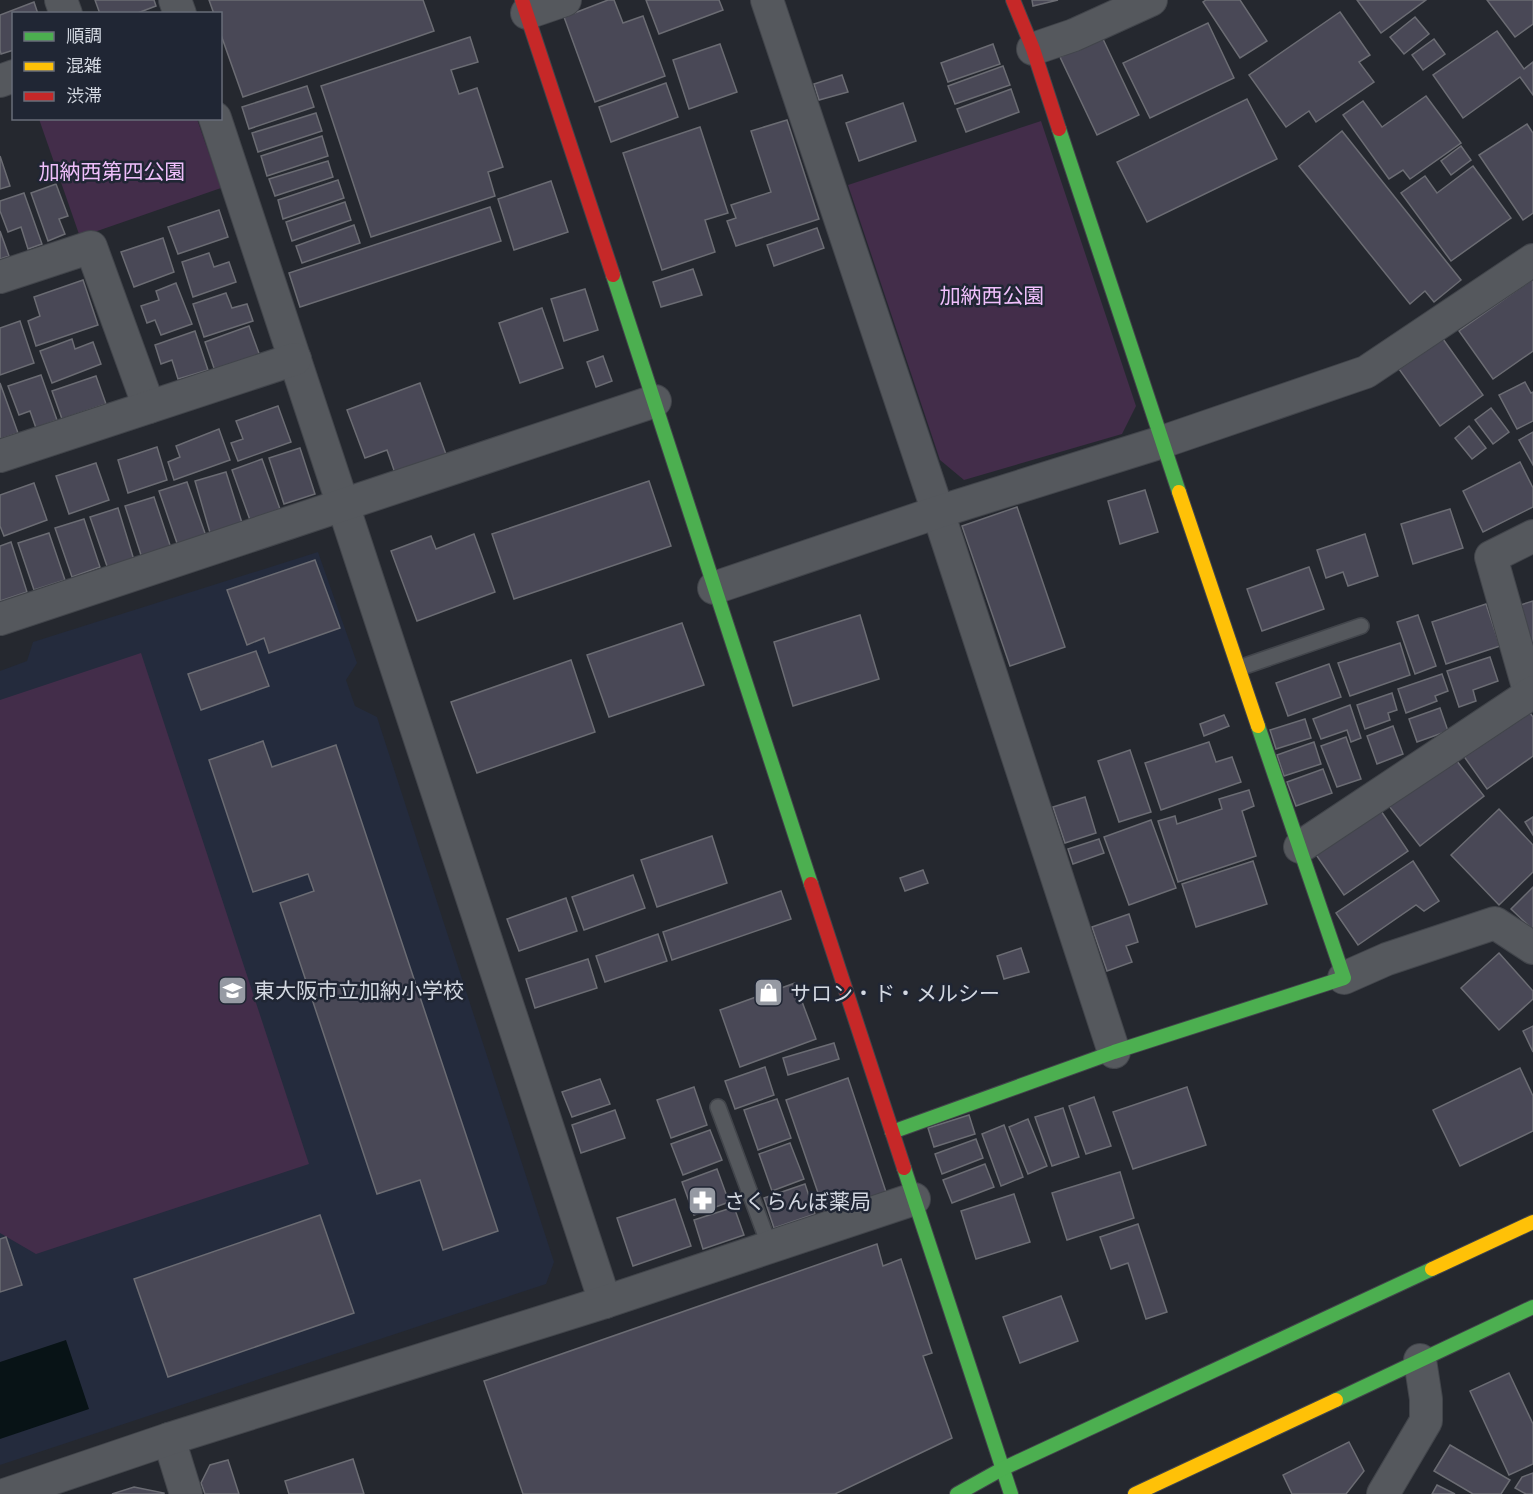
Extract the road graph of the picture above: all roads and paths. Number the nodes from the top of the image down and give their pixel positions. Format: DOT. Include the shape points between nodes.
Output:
graph roads {
  1 [pos="566,0"];
  2 [pos="767,0"];
  3 [pos="1013,0"];
  4 [pos="1151,0"];
  5 [pos="524,7"];
  6 [pos="1033,49"];
  7 [pos="216,120"];
  8 [pos="1533,260"];
  9 [pos="0,277"];
  10 [pos="295,359"];
  11 [pos="655,401"];
  12 [pos="149,407"];
  13 [pos="1162,442"];
  14 [pos="0,456"];
  15 [pos="343,505"];
  16 [pos="938,512"];
  17 [pos="1533,536"];
  18 [pos="714,588"];
  19 [pos="0,619"];
  20 [pos="1361,626"];
  21 [pos="1239,668"];
  22 [pos="1532,693"];
  23 [pos="1300,847"];
  24 [pos="1533,948"];
  25 [pos="1344,978"];
  26 [pos="1114,1052"];
  27 [pos="718,1107"];
  28 [pos="892,1132"];
  29 [pos="915,1199"];
  30 [pos="1533,1222"];
  31 [pos="770,1247"];
  32 [pos="605,1302"];
  33 [pos="1533,1306"];
  34 [pos="1420,1360"];
  35 [pos="169,1439"];
  36 [pos="1002,1469"];
  37 [pos="7,1494"];
  38 [pos="186,1494"];
  39 [pos="957,1494"];
  40 [pos="1011,1494"];
  41 [pos="1135,1494"];
  42 [pos="1383,1494"];
  1 -- 5 [label="street"];
  2 -- 16 [label="street"];
  3 -- 6 [label="street"];
  4 -- 6 [label="street"];
  5 -- 11 [label="street"];
  6 -- 13 [label="street"];
  7 -- 10 [label="street"];
  8 -- 13 [label="street" via="1366,372"];
  9 -- 12 [label="street" via="91,247"];
  10 -- 12 [label="street"];
  10 -- 15 [label="street"];
  11 -- 15 [label="street"];
  11 -- 18 [label="street"];
  12 -- 14 [label="street"];
  13 -- 16 [label="street"];
  13 -- 21 [label="street"];
  15 -- 19 [label="street"];
  15 -- 32 [label="street"];
  16 -- 18 [label="street"];
  16 -- 26 [label="street"];
  17 -- 22 [label="street" via="1491,557"];
  18 -- 28 [label="street"];
  20 -- 21 [label="lane"];
  21 -- 23 [label="street"];
  22 -- 23 [label="street"];
  23 -- 25 [label="street"];
  24 -- 25 [label="street" via="1495,923"];
  25 -- 26 [label="street"];
  26 -- 28 [label="street"];
  27 -- 31 [label="lane"];
  28 -- 29 [label="street"];
  29 -- 31 [label="street"];
  29 -- 36 [label="street"];
  30 -- 36 [label="street"];
  31 -- 32 [label="street"];
  32 -- 35 [label="street"];
  33 -- 34 [label="street"];
  34 -- 41 [label="street"];
  34 -- 42 [label="street" via="1426,1421"];
  35 -- 37 [label="street"];
  35 -- 38 [label="street"];
  36 -- 39 [label="street"];
  36 -- 40 [label="street"];
}
